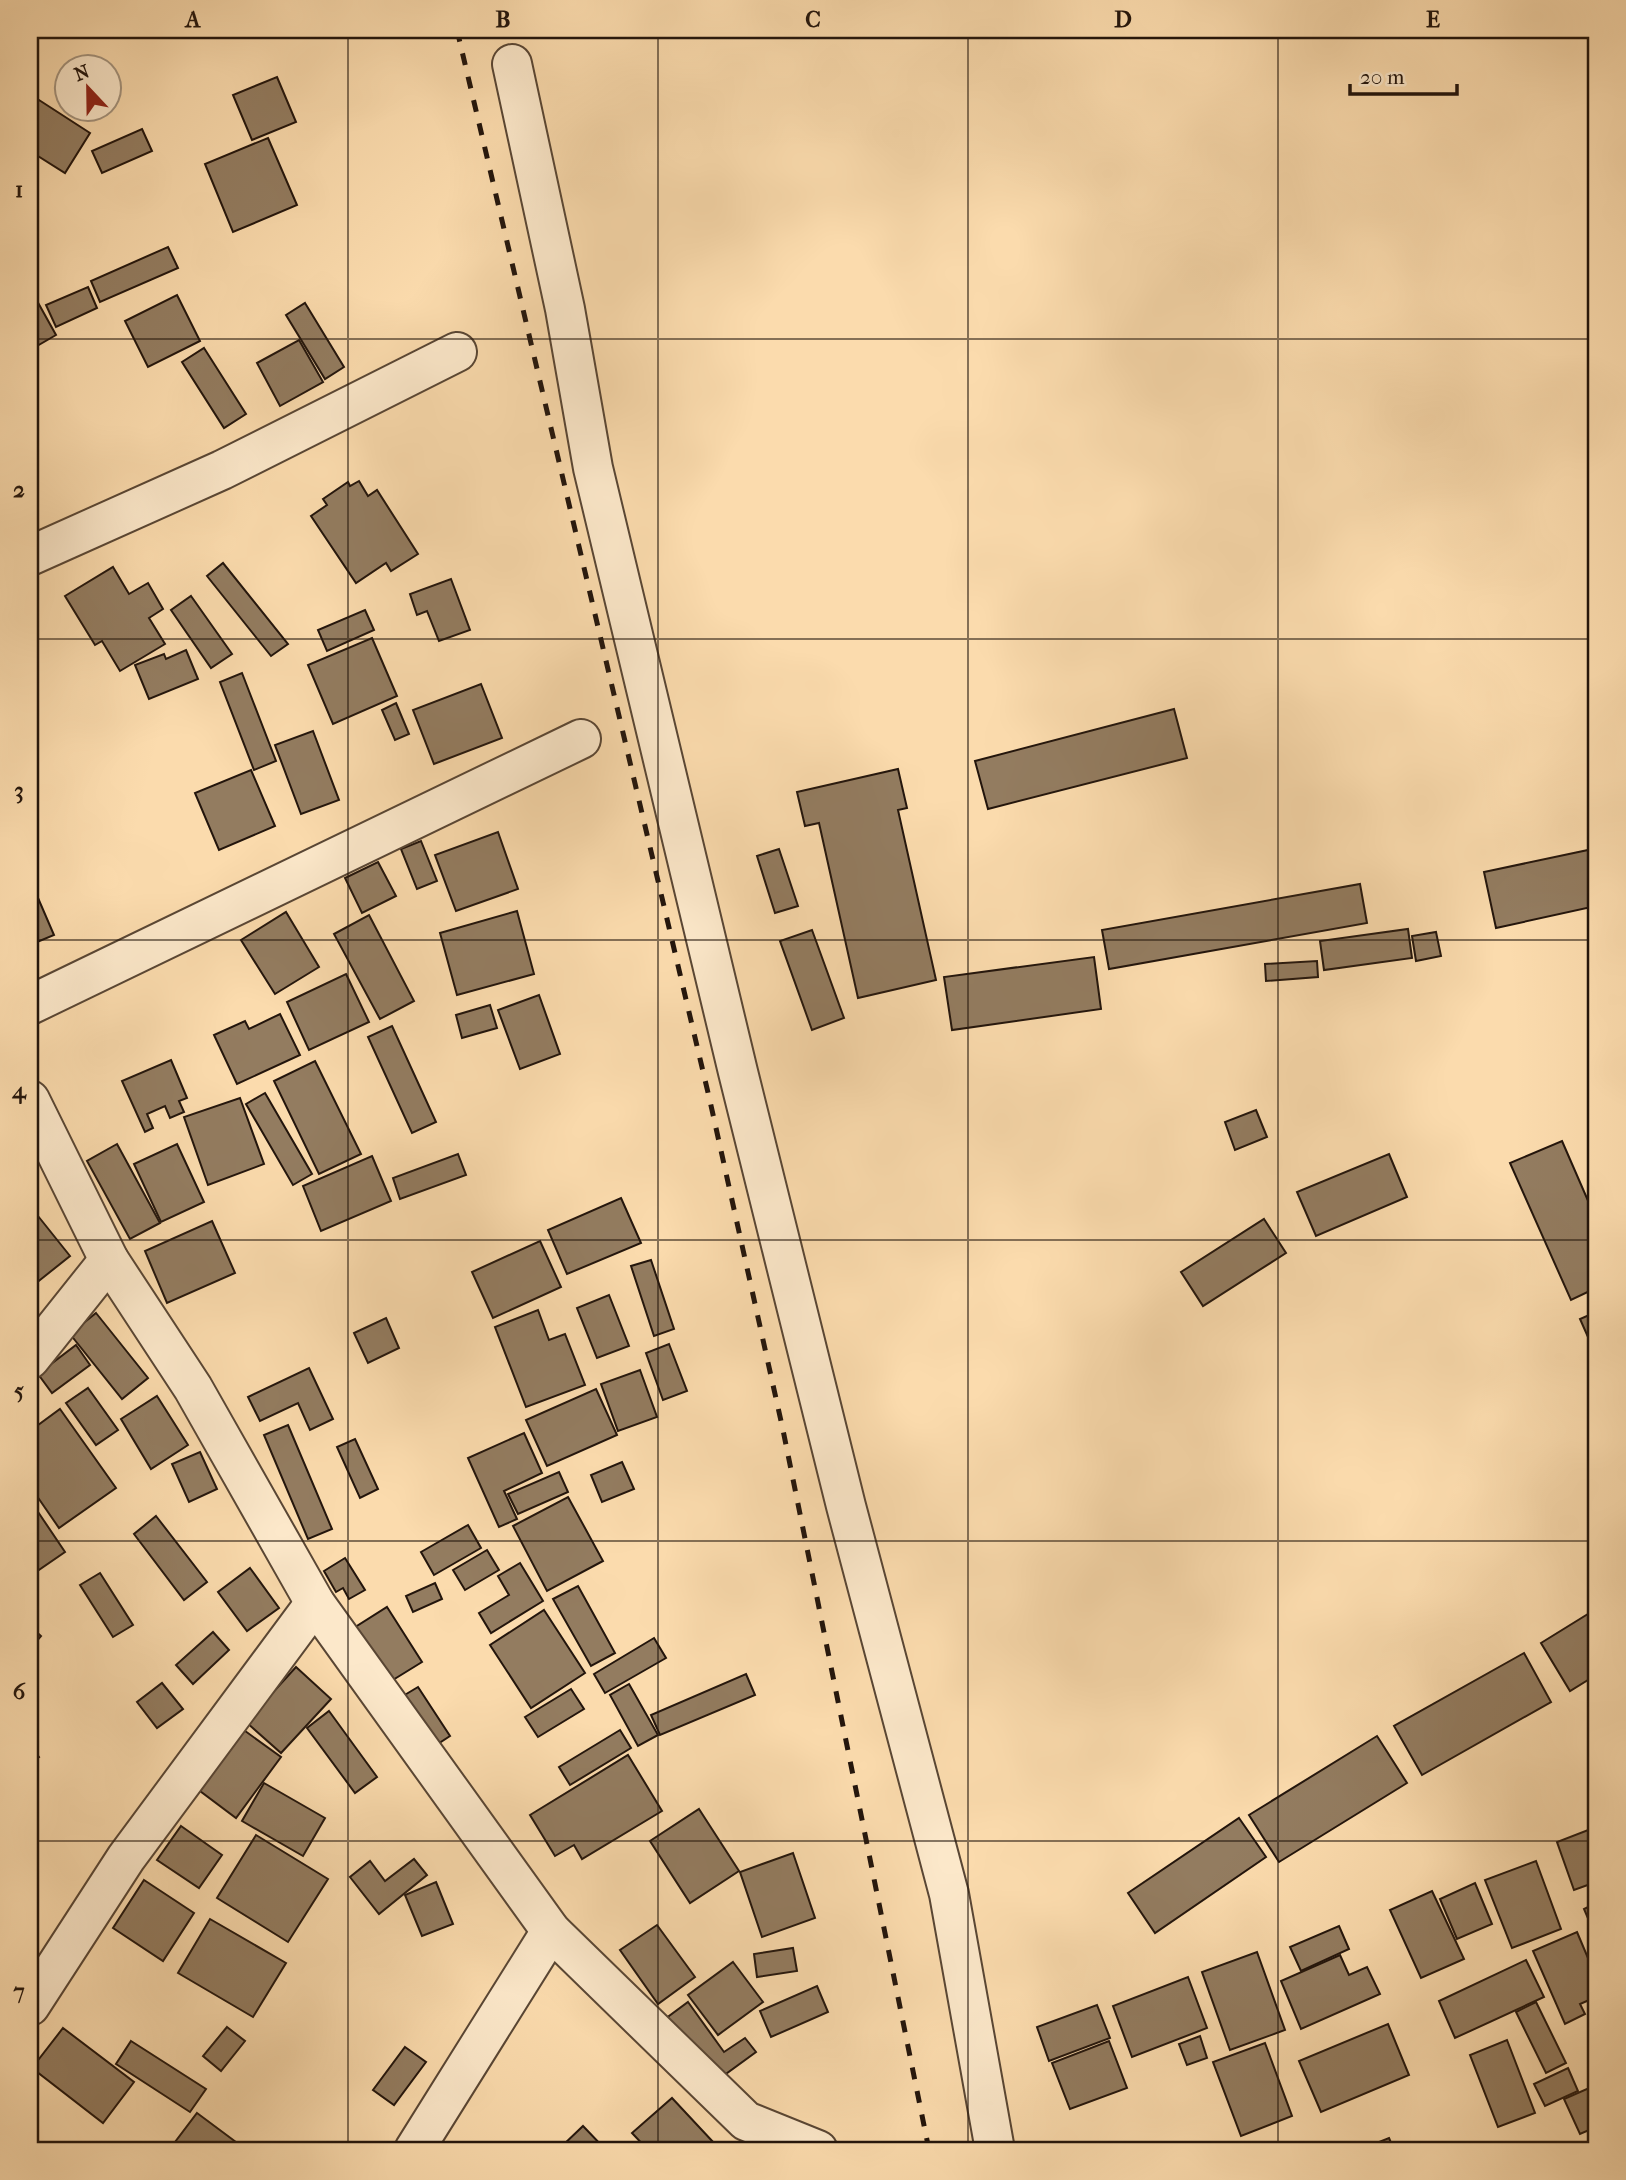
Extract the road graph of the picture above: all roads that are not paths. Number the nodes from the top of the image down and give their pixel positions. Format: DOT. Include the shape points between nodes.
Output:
graph roads {
  1 [pos="512,64"];
  2 [pos="457,352"];
  3 [pos="30,556"];
  4 [pos="581,739"];
  5 [pos="30,1005"];
  6 [pos="30,1100"];
  7 [pos="109,1259"];
  8 [pos="30,1359"];
  9 [pos="315,1603"];
  10 [pos="551,1931"];
  11 [pos="30,2006"];
  12 [pos="414,2150"];
  13 [pos="818,2150"];
  14 [pos="995,2150"];
  1 -- 14 [label="street" via="565,309 593,468 839,1478 949,1894"];
  2 -- 3 [label="street" via="222,470"];
  4 -- 5 [label="street"];
  6 -- 7 [label="street"];
  7 -- 8 [label="street"];
  7 -- 9 [label="street" via="193,1388"];
  9 -- 10 [label="street"];
  9 -- 11 [label="street" via="126,1858"];
  10 -- 12 [label="street"];
  10 -- 13 [label="street" via="746,2121"];
}
